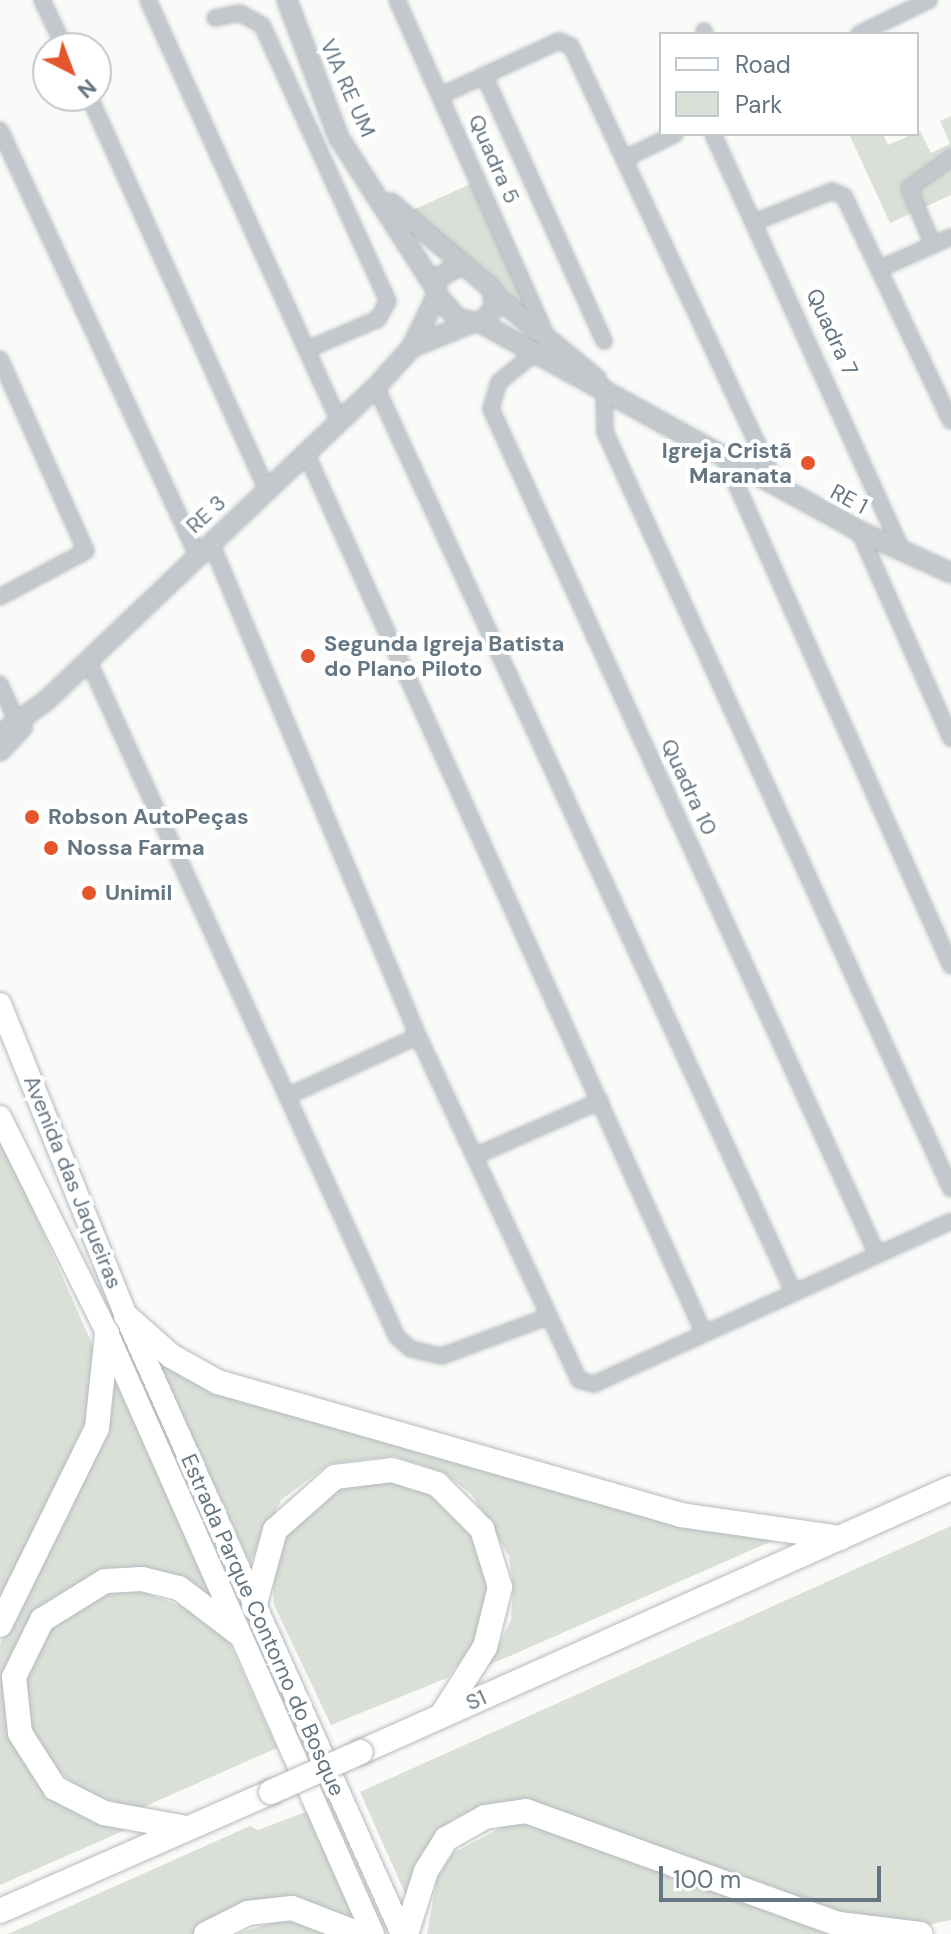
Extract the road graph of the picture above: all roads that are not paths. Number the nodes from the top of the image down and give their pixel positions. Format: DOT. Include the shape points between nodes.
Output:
graph roads {
  1 [pos="42,0"];
  2 [pos="148,0"];
  3 [pos="287,0"];
  4 [pos="397,0"];
  5 [pos="929,0"];
  6 [pos="215,18"];
  7 [pos="57,32"];
  8 [pos="863,32"];
  9 [pos="484,75"];
  10 [pos="442,95"];
  11 [pos="96,112"];
  12 [pos="0,130"];
  13 [pos="671,136"];
  14 [pos="714,136"];
  15 [pos="951,158"];
  16 [pos="624,159"];
  17 [pos="375,190"];
  18 [pos="755,222"];
  19 [pos="951,237"];
  20 [pos="933,245"];
  21 [pos="461,265"];
  22 [pos="879,269"];
  23 [pos="436,291"];
  24 [pos="497,297"];
  25 [pos="475,324"];
  26 [pos="604,341"];
  27 [pos="541,345"];
  28 [pos="412,347"];
  29 [pos="306,350"];
  30 [pos="0,359"];
  31 [pos="376,387"];
  32 [pos="604,387"];
  33 [pos="339,421"];
  34 [pos="951,421"];
  35 [pos="306,453"];
  36 [pos="725,459"];
  37 [pos="778,488"];
  38 [pos="267,490"];
  39 [pos="859,531"];
  40 [pos="204,549"];
  41 [pos="903,552"];
  42 [pos="951,573"];
  43 [pos="0,597"];
  44 [pos="88,660"];
  45 [pos="0,684"];
  46 [pos="22,721"];
  47 [pos="0,734"];
  48 [pos="951,739"];
  49 [pos="0,751"];
  50 [pos="951,966"];
  51 [pos="0,1004"];
  52 [pos="5,1035"];
  53 [pos="418,1036"];
  54 [pos="288,1096"];
  55 [pos="600,1101"];
  56 [pos="0,1117"];
  57 [pos="475,1156"];
  58 [pos="951,1189"];
  59 [pos="951,1221"];
  60 [pos="877,1254"];
  61 [pos="794,1293"];
  62 [pos="126,1316"];
  63 [pos="547,1317"];
  64 [pos="703,1331"];
  65 [pos="107,1333"];
  66 [pos="951,1488"];
  67 [pos="840,1538"];
  68 [pos="254,1607"];
  69 [pos="0,1625"];
  70 [pos="238,1633"];
  71 [pos="442,1715"];
  72 [pos="187,1828"];
  73 [pos="0,1911"];
  74 [pos="206,1934"];
  75 [pos="359,1934"];
  76 [pos="373,1934"];
  77 [pos="404,1934"];
  78 [pos="920,1934"];
  1 -- 7 [label="street"];
  2 -- 29 [label="street"];
  3 -- 17 [label="street, VIA RE UM" via="339,138"];
  4 -- 10 [label="street, Quadra 5"];
  5 -- 8 [label="street"];
  6 -- 29 [label="street" via="240,13 262,25 388,301 378,319"];
  9 -- 10 [label="street"];
  9 -- 16 [label="street" via="566,41"];
  9 -- 26 [label="street"];
  10 -- 27 [label="street, Quadra 5"];
  11 -- 38 [label="street"];
  12 -- 40 [label="street"];
  13 -- 16 [label="street"];
  14 -- 18 [label="street, Quadra 7"];
  15 -- 20 [label="street" via="909,188"];
  16 -- 37 [label="street"];
  17 -- 21 [label="street, VIA RE UM"];
  17 -- 23 [label="street, VIA RE UM"];
  18 -- 22 [label="street" via="840,193"];
  18 -- 41 [label="street, Quadra 7"];
  19 -- 20 [label="street"];
  20 -- 22 [label="street"];
  21 -- 23 [label="street"];
  21 -- 24 [label="street, VIA RE UM"];
  22 -- 34 [label="street"];
  23 -- 25 [label="street, VIA RE UM"];
  23 -- 28 [label="street, RE 3"];
  24 -- 25 [label="street"];
  24 -- 27 [label="street, RE 1"];
  25 -- 27 [label="street, RE 1"];
  25 -- 28 [label="street, RE 3"];
  27 -- 32 [label="street, RE 1"];
  27 -- 60 [label="street, Quadra 10" via="499,382 491,409"];
  28 -- 31 [label="street, RE 3"];
  29 -- 33 [label="street"];
  30 -- 43 [label="street" via="86,551"];
  31 -- 33 [label="street, RE 3"];
  31 -- 61 [label="street"];
  32 -- 36 [label="street, RE 1"];
  32 -- 58 [label="street" via="605,432"];
  33 -- 35 [label="street, RE 3"];
  35 -- 38 [label="street, RE 3"];
  35 -- 55 [label="street"];
  36 -- 37 [label="street, RE 1"];
  36 -- 50 [label="street"];
  37 -- 39 [label="street, RE 1"];
  38 -- 40 [label="street, RE 3"];
  39 -- 41 [label="street, RE 1"];
  39 -- 48 [label="street"];
  40 -- 44 [label="street, RE 3"];
  40 -- 53 [label="street"];
  41 -- 42 [label="street, RE 1"];
  44 -- 46 [label="street, RE 3"];
  44 -- 54 [label="street"];
  45 -- 46 [label="street"];
  46 -- 47 [label="street, RE 3"];
  46 -- 49 [label="street, RE 3"];
  51 -- 52 [label="main road, Avenida das Jaqueiras"];
  52 -- 62 [label="main road, Avenida das Jaqueiras"];
  53 -- 54 [label="street"];
  53 -- 57 [label="street"];
  54 -- 63 [label="street" via="401,1342 429,1355 452,1355"];
  55 -- 57 [label="street"];
  55 -- 64 [label="street"];
  56 -- 65 [label="main road, Avenida das Jaqueiras"];
  57 -- 63 [label="street"];
  59 -- 60 [label="street"];
  60 -- 61 [label="street"];
  61 -- 64 [label="street"];
  62 -- 67 [label="highway" via="184,1365 218,1382 681,1515"];
  62 -- 68 [label="main road, Estrada Parque Contorno do Bosque"];
  63 -- 64 [label="street" via="572,1373 587,1383"];
  65 -- 69 [label="highway" via="97,1428"];
  65 -- 70 [label="main road, Estrada Parque Contorno do Bosque"];
  66 -- 67 [label="highway, S1"];
  67 -- 71 [label="highway, S1"];
  68 -- 71 [label="highway" via="275,1530 335,1477 392,1470 437,1484 482,1529 500,1587 485,1647"];
  68 -- 77 [label="main road, Estrada Parque Contorno do Bosque"];
  70 -- 72 [label="highway" via="179,1588 142,1579 105,1581 42,1620 14,1677 20,1733 55,1788 104,1813"];
  70 -- 76 [label="main road, Estrada Parque Contorno do Bosque"];
  71 -- 72 [label="highway, S1, bridge"];
  72 -- 73 [label="highway, S1"];
  74 -- 75 [label="highway" via="248,1913 292,1908"];
  77 -- 78 [label="highway" via="426,1871 446,1839 485,1817 526,1811 839,1924"];
}
